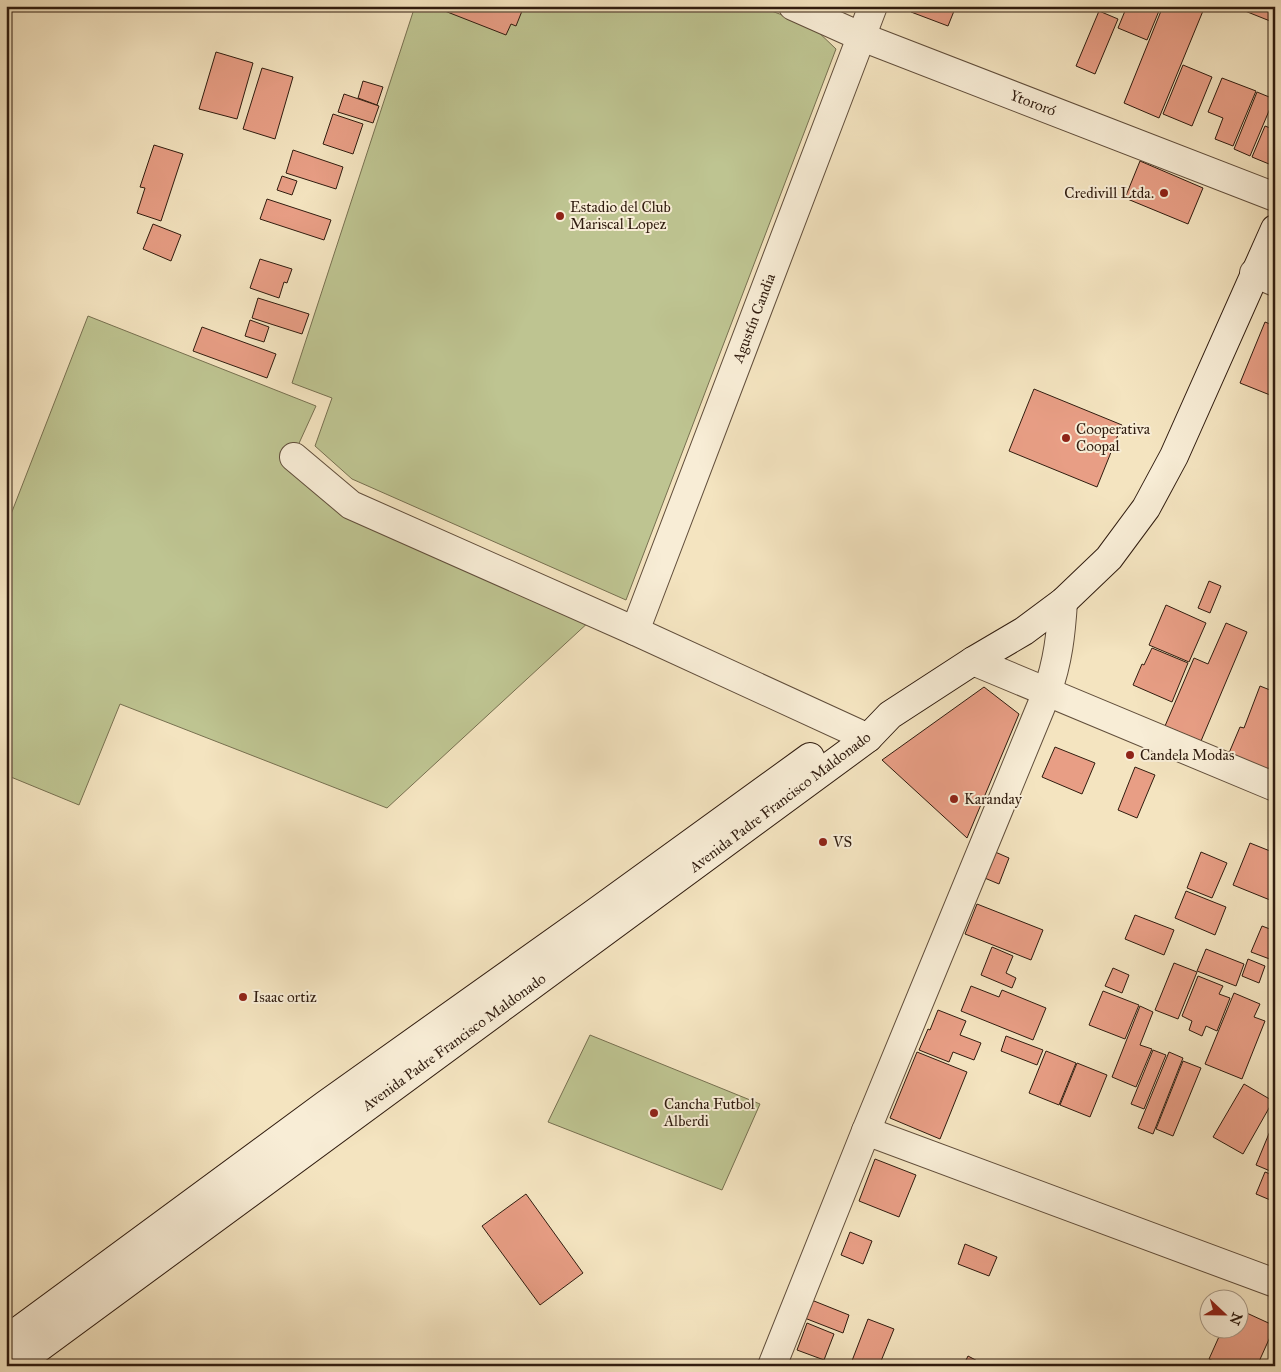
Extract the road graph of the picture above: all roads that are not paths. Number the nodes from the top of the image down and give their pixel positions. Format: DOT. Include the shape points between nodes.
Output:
graph roads {
  1 [pos="792,6"];
  2 [pos="873,6"];
  3 [pos="862,37"];
  4 [pos="1275,198"];
  5 [pos="1275,228"];
  6 [pos="1264,278"];
  7 [pos="294,457"];
  8 [pos="1064,602"];
  9 [pos="635,630"];
  10 [pos="973,661"];
  11 [pos="1047,692"];
  12 [pos="858,734"];
  13 [pos="1275,787"];
  14 [pos="866,1131"];
  15 [pos="1275,1283"];
  16 [pos="6,1340"];
  17 [pos="14,1366"];
  18 [pos="772,1366"];
  1 -- 3 [label="street, Ytororó"];
  2 -- 3 [label="street, Agustín Candia"];
  3 -- 4 [label="street, Ytororó"];
  3 -- 9 [label="street, Agustín Candia"];
  5 -- 6 [label="street, Avenida Padre Francisco Maldonado"];
  6 -- 8 [label="street, Avenida Padre Francisco Maldonado" via="1146,508 1109,558"];
  7 -- 9 [label="street" via="351,505"];
  8 -- 10 [label="street, Avenida Padre Francisco Maldonado" via="1024,631"];
  8 -- 11 [label="street" via="1060,646"];
  9 -- 12 [label="street"];
  10 -- 11 [label="street"];
  10 -- 12 [label="street, Avenida Padre Francisco Maldonado"];
  11 -- 13 [label="street"];
  11 -- 14 [label="street"];
  12 -- 16 [label="street, Avenida Padre Francisco Maldonado" via="592,915 317,1111"];
  12 -- 17 [label="street, Avenida Padre Francisco Maldonado"];
  14 -- 15 [label="street"];
  14 -- 18 [label="street"];
}
